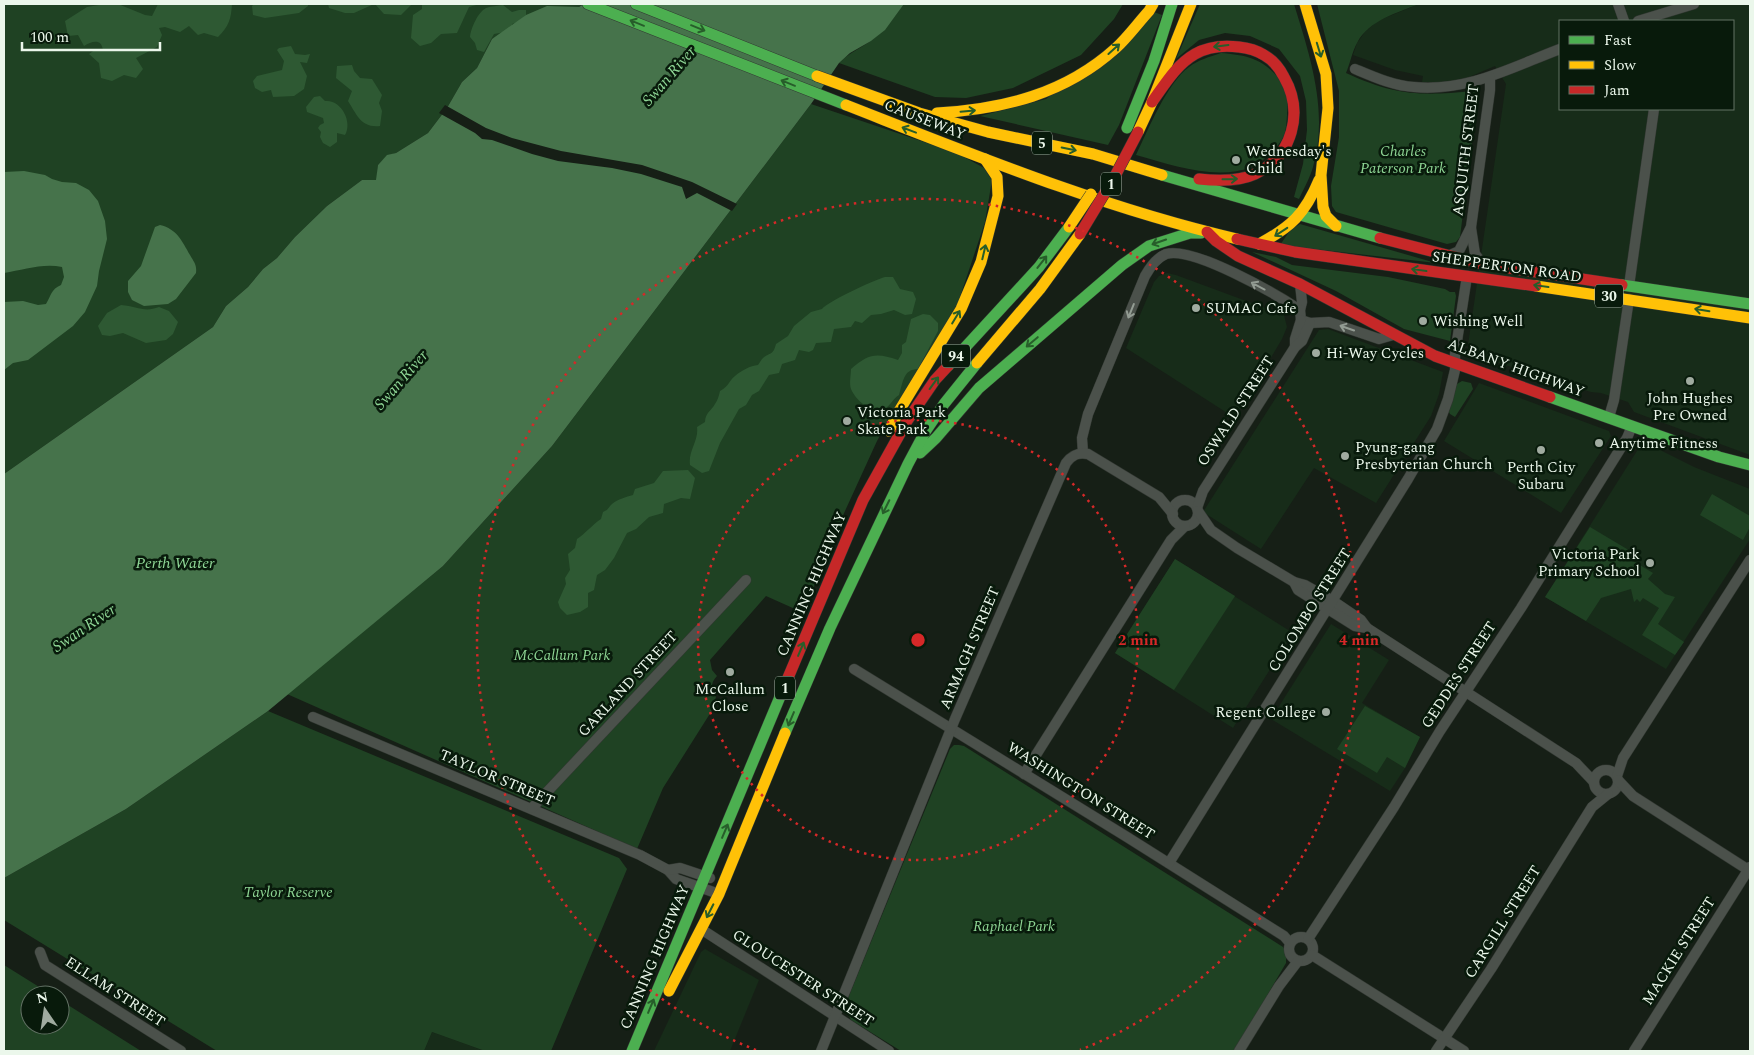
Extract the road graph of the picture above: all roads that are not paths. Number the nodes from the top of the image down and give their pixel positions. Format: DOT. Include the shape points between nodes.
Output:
graph roads {
  1 [pos="588,4"];
  2 [pos="636,4"];
  3 [pos="1153,4"];
  4 [pos="1172,4"];
  5 [pos="1191,4"];
  6 [pos="1305,4"];
  7 [pos="1618,4"];
  8 [pos="1694,4"];
  9 [pos="1664,18"];
  10 [pos="1624,20"];
  11 [pos="1647,20"];
  12 [pos="1559,48"];
  13 [pos="1356,70"];
  14 [pos="1490,77"];
  15 [pos="1152,102"];
  16 [pos="1654,110"];
  17 [pos="919,113"];
  18 [pos="985,159"];
  19 [pos="1164,174"];
  20 [pos="1321,175"];
  21 [pos="1301,216"];
  22 [pos="1336,226"];
  23 [pos="1471,227"];
  24 [pos="1207,232"];
  25 [pos="1259,244"];
  26 [pos="1446,256"];
  27 [pos="1482,264"];
  28 [pos="1467,276"];
  29 [pos="1300,284"];
  30 [pos="1629,286"];
  31 [pos="1629,299"];
  32 [pos="1750,304"];
  33 [pos="1304,318"];
  34 [pos="1750,318"];
  35 [pos="1393,335"];
  36 [pos="1455,362"];
  37 [pos="1609,417"];
  38 [pos="1632,426"];
  39 [pos="1083,453"];
  40 [pos="1719,457"];
  41 [pos="908,464"];
  42 [pos="1750,465"];
  43 [pos="1750,474"];
  44 [pos="1203,490"];
  45 [pos="1159,497"];
  46 [pos="864,500"];
  47 [pos="1182,501"];
  48 [pos="1197,509"];
  49 [pos="1174,517"];
  50 [pos="1188,525"];
  51 [pos="1211,530"];
  52 [pos="1171,540"];
  53 [pos="1750,560"];
  54 [pos="746,580"];
  55 [pos="1330,605"];
  56 [pos="854,669"];
  57 [pos="1466,692"];
  58 [pos="313,717"];
  59 [pos="952,728"];
  60 [pos="1624,758"];
  61 [pos="1576,763"];
  62 [pos="1604,771"];
  63 [pos="1024,774"];
  64 [pos="1618,778"];
  65 [pos="1595,785"];
  66 [pos="1611,793"];
  67 [pos="1633,796"];
  68 [pos="1592,807"];
  69 [pos="532,808"];
  70 [pos="1169,864"];
  71 [pos="668,870"];
  72 [pos="1750,870"];
  73 [pos="706,876"];
  74 [pos="724,882"];
  75 [pos="701,888"];
  76 [pos="719,894"];
  77 [pos="701,929"];
  78 [pos="1308,939"];
  79 [pos="1290,943"];
  80 [pos="40,952"];
  81 [pos="1290,954"];
  82 [pos="1312,954"];
  83 [pos="1298,961"];
  84 [pos="1279,986"];
  85 [pos="836,1016"];
  86 [pos="1444,1039"];
  87 [pos="181,1051"];
  88 [pos="632,1051"];
  89 [pos="643,1051"];
  90 [pos="821,1051"];
  91 [pos="890,1051"];
  92 [pos="1240,1051"];
  93 [pos="1436,1051"];
  94 [pos="1464,1051"];
  95 [pos="1634,1051"];
  18 -- 1 [label="main road, CAUSEWAY / 5, one-way"];
  2 -- 17 [label="main road, CAUSEWAY / 5, one-way" via="841,86"];
  17 -- 3 [label="main road, one-way" via="974,111 1052,91 1079,77 1117,48"];
  46 -- 4 [label="main road, CANNING HIGHWAY / 94, one-way, bridge" via="907,421 935,380 1039,267 1101,178 1154,61"];
  5 -- 15 [label="main road"];
  6 -- 20 [label="main road, one-way" via="1328,90"];
  7 -- 10 [label="street"];
  8 -- 9 [label="street"];
  9 -- 11 [label="street"];
  12 -- 14 [label="street"];
  13 -- 14 [label="street" via="1412,87 1452,87"];
  14 -- 23 [label="street, ASQUITH STREET"];
  19 -- 15 [label="main road, one-way" via="1207,180 1242,179 1257,174 1269,167 1286,148 1292,134 1294,106 1284,75 1268,56 1230,45 1213,47 1189,58"];
  15 -- 41 [label="main road, CANNING HIGHWAY / 1, bridge" via="1115,176 1080,234 1040,289 944,404"];
  16 -- 30 [label="street"];
  17 -- 19 [label="main road, CAUSEWAY / 5, one-way"];
  18 -- 24 [label="main road, CAUSEWAY / 5" via="1063,188"];
  46 -- 18 [label="main road, one-way" via="877,454 903,404 961,309 982,262 998,196 997,177"];
  19 -- 21 [label="main road, CAUSEWAY / 5"];
  20 -- 21 [label="main road"];
  20 -- 22 [label="main road" via="1323,207 1326,216"];
  21 -- 22 [label="main road, SHEPPERTON ROAD / 30"];
  21 -- 25 [label="main road, one-way"];
  22 -- 26 [label="main road, SHEPPERTON ROAD / 30"];
  23 -- 26 [label="street, ASQUITH STREET" via="1459,251"];
  23 -- 27 [label="street, ASQUITH STREET" via="1475,254"];
  24 -- 25 [label="main road, CAUSEWAY / 5"];
  24 -- 29 [label="main road, ALBANY HIGHWAY" via="1240,257"];
  24 -- 41 [label="main road, one-way" via="1157,242 1127,261 979,388 931,444"];
  28 -- 25 [label="main road, SHEPPERTON ROAD / 30, one-way"];
  26 -- 27 [label="main road, SHEPPERTON ROAD / 30"];
  27 -- 30 [label="main road, SHEPPERTON ROAD / 30"];
  31 -- 28 [label="main road, SHEPPERTON ROAD / 30, one-way"];
  28 -- 36 [label="street"];
  29 -- 33 [label="street"];
  29 -- 35 [label="main road, ALBANY HIGHWAY"];
  30 -- 32 [label="main road, SHEPPERTON ROAD / 30"];
  34 -- 31 [label="main road, SHEPPERTON ROAD / 30, one-way"];
  31 -- 37 [label="street"];
  35 -- 33 [label="street, one-way" via="1379,339 1329,322"];
  33 -- 39 [label="street, one-way" via="1284,300 1245,279 1184,254 1165,255 1150,266 1088,414 1082,438"];
  33 -- 44 [label="street, OSWALD STREET" via="1302,341 1295,347"];
  35 -- 36 [label="main road, ALBANY HIGHWAY"];
  36 -- 37 [label="main road, ALBANY HIGHWAY"];
  36 -- 55 [label="street, COLOMBO STREET" via="1448,399 1437,429"];
  37 -- 38 [label="main road, ALBANY HIGHWAY"];
  38 -- 40 [label="main road, ALBANY HIGHWAY"];
  38 -- 57 [label="street, GEDDES STREET"];
  39 -- 45 [label="street"];
  39 -- 59 [label="street, ARMAGH STREET" via="1070,457 1066,464"];
  40 -- 42 [label="main road, ALBANY HIGHWAY"];
  40 -- 43 [label="main road, ALBANY HIGHWAY"];
  41 -- 74 [label="main road, CANNING HIGHWAY / 1, one-way" via="830,628"];
  44 -- 47 [label="street, OSWALD STREET"];
  44 -- 48 [label="street, OSWALD STREET"];
  45 -- 47 [label="street"];
  45 -- 49 [label="street"];
  73 -- 46 [label="main road, CANNING HIGHWAY / 1, one-way"];
  47 -- 48 [label="street" via="1193,503"];
  47 -- 49 [label="street" via="1175,505"];
  48 -- 50 [label="street" via="1196,520"];
  48 -- 51 [label="street"];
  49 -- 50 [label="street" via="1180,525"];
  49 -- 52 [label="street"];
  50 -- 51 [label="street"];
  50 -- 52 [label="street"];
  51 -- 55 [label="street" via="1294,582 1306,585"];
  52 -- 63 [label="street"];
  53 -- 60 [label="street"];
  54 -- 69 [label="street, GARLAND STREET"];
  55 -- 57 [label="street" via="1361,620 1367,628"];
  55 -- 70 [label="street, COLOMBO STREET"];
  56 -- 59 [label="street, WASHINGTON STREET"];
  57 -- 61 [label="street"];
  57 -- 78 [label="street, GEDDES STREET"];
  58 -- 69 [label="street, TAYLOR STREET"];
  59 -- 63 [label="street, WASHINGTON STREET"];
  59 -- 85 [label="street, ARMAGH STREET"];
  60 -- 62 [label="street"];
  60 -- 64 [label="street"];
  61 -- 62 [label="street"];
  61 -- 65 [label="street"];
  62 -- 64 [label="street" via="1610,771"];
  62 -- 65 [label="street" via="1596,776"];
  63 -- 70 [label="street, WASHINGTON STREET"];
  64 -- 66 [label="street" via="1618,784"];
  64 -- 67 [label="street"];
  65 -- 66 [label="street" via="1602,794"];
  65 -- 68 [label="street, CARGILL STREET"];
  66 -- 67 [label="street"];
  66 -- 68 [label="street, CARGILL STREET"];
  67 -- 72 [label="street"];
  68 -- 86 [label="street, CARGILL STREET" via="1492,969"];
  69 -- 71 [label="street, TAYLOR STREET"];
  70 -- 79 [label="street, WASHINGTON STREET" via="1284,936"];
  71 -- 73 [label="street, TAYLOR STREET" via="680,868"];
  71 -- 75 [label="street, TAYLOR STREET" via="676,879"];
  72 -- 95 [label="street, MACKIE STREET"];
  73 -- 74 [label="street, TAYLOR STREET"];
  73 -- 75 [label="main road, CANNING HIGHWAY / 1"];
  74 -- 76 [label="main road, CANNING HIGHWAY / 1"];
  75 -- 76 [label="street, TAYLOR STREET"];
  88 -- 75 [label="main road, CANNING HIGHWAY / 1, one-way"];
  76 -- 77 [label="main road, CANNING HIGHWAY / 1, one-way"];
  77 -- 85 [label="street, GLOUCESTER STREET"];
  77 -- 89 [label="main road, CANNING HIGHWAY / 1"];
  78 -- 79 [label="street" via="1298,937"];
  78 -- 82 [label="street" via="1313,948"];
  79 -- 81 [label="street"];
  80 -- 87 [label="street, ELLAM STREET" via="45,964"];
  81 -- 83 [label="street"];
  81 -- 84 [label="street"];
  82 -- 83 [label="street" via="1308,959"];
  82 -- 86 [label="street"];
  83 -- 84 [label="street"];
  84 -- 92 [label="street"];
  85 -- 90 [label="street, ARMAGH STREET"];
  85 -- 91 [label="street, GLOUCESTER STREET"];
  86 -- 93 [label="street, CARGILL STREET"];
  86 -- 94 [label="street"];
}
